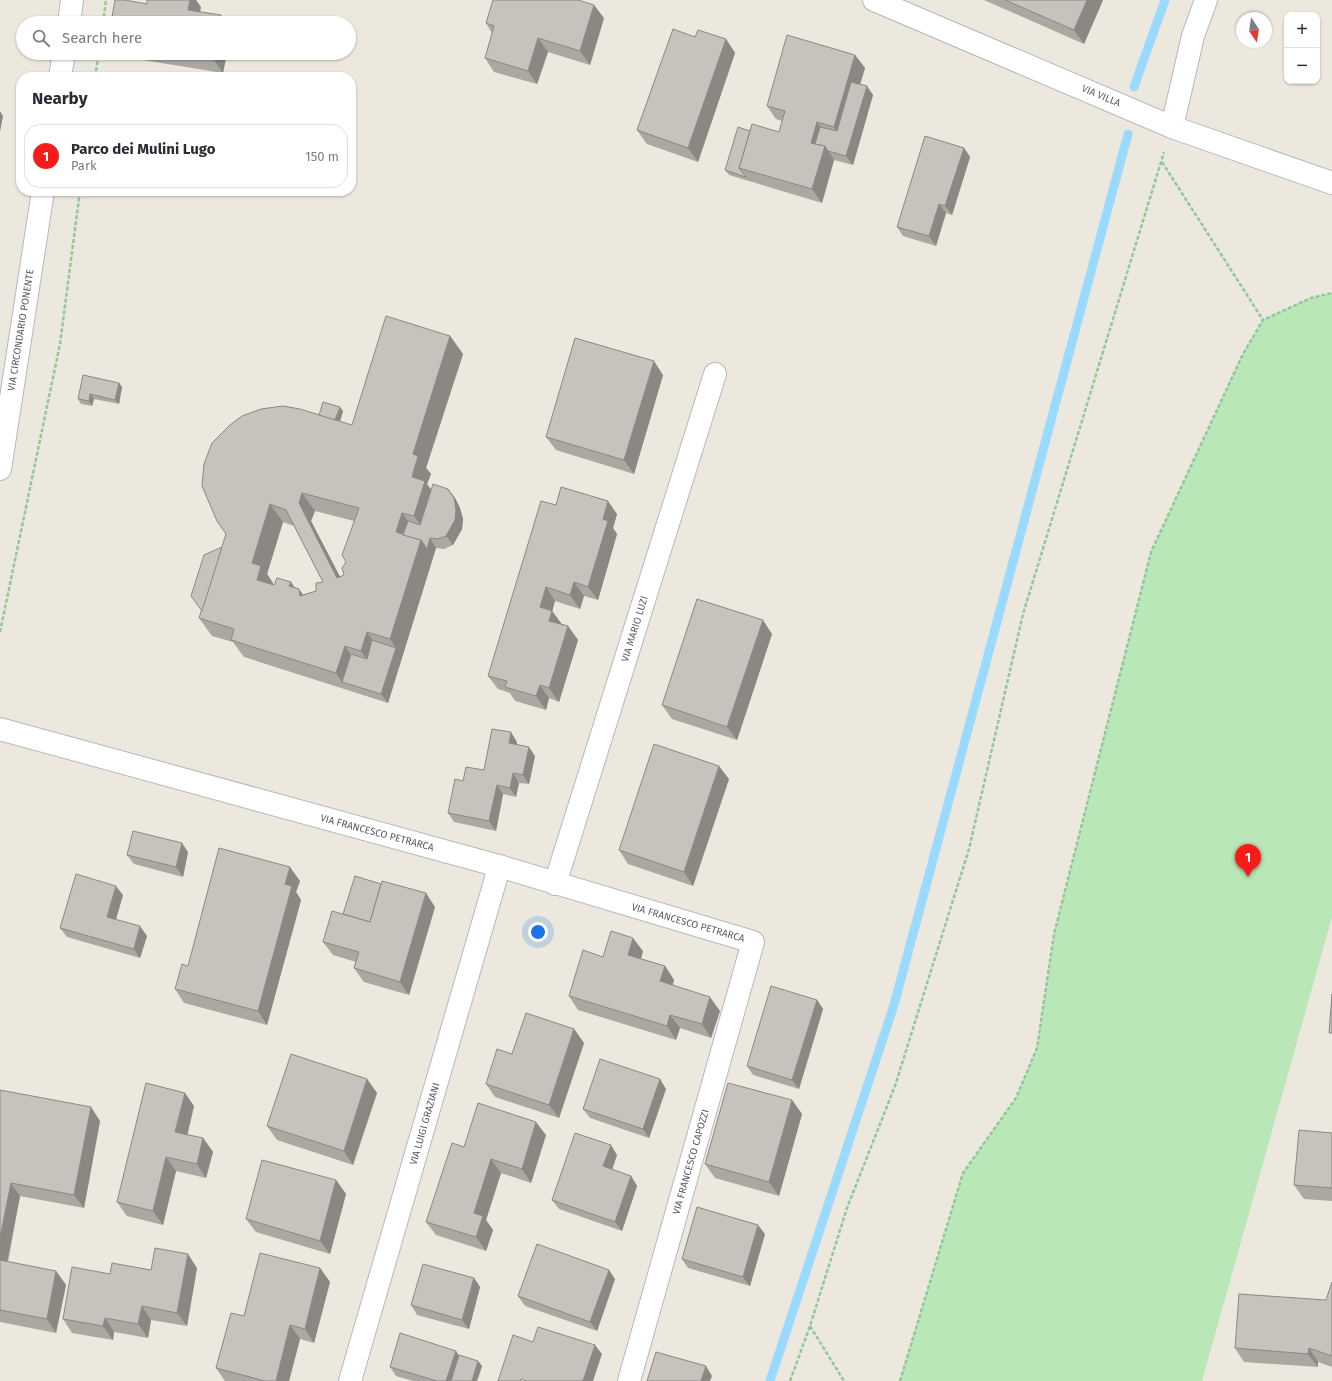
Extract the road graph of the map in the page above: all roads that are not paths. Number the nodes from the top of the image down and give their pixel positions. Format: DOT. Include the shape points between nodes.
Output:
graph roads {
  1 [pos="72,0"];
  2 [pos="874,0"];
  3 [pos="1206,0"];
  4 [pos="70,16"];
  5 [pos="63,60"];
  6 [pos="61,72"];
  7 [pos="1172,126"];
  8 [pos="1332,183"];
  9 [pos="42,196"];
  10 [pos="715,374"];
  11 [pos="0,469"];
  12 [pos="0,729"];
  13 [pos="498,866"];
  14 [pos="555,884"];
  15 [pos="753,942"];
  16 [pos="350,1381"];
  17 [pos="628,1381"];
  1 -- 4 [label="street"];
  2 -- 7 [label="street, VIA VILLA"];
  3 -- 7 [label="street" via="1193,36"];
  5 -- 6 [label="street"];
  7 -- 8 [label="street, VIA VILLA"];
  9 -- 11 [label="street, VIA CIRCONDARIO PONENTE"];
  10 -- 14 [label="street, VIA MARIO LUZI"];
  12 -- 13 [label="street, VIA FRANCESCO PETRARCA"];
  13 -- 14 [label="street, VIA FRANCESCO PETRARCA"];
  13 -- 16 [label="street, VIA LUIGI GRAZIANI"];
  14 -- 15 [label="street, VIA FRANCESCO PETRARCA"];
  15 -- 17 [label="street, VIA FRANCESCO CAPOZZI"];
}
